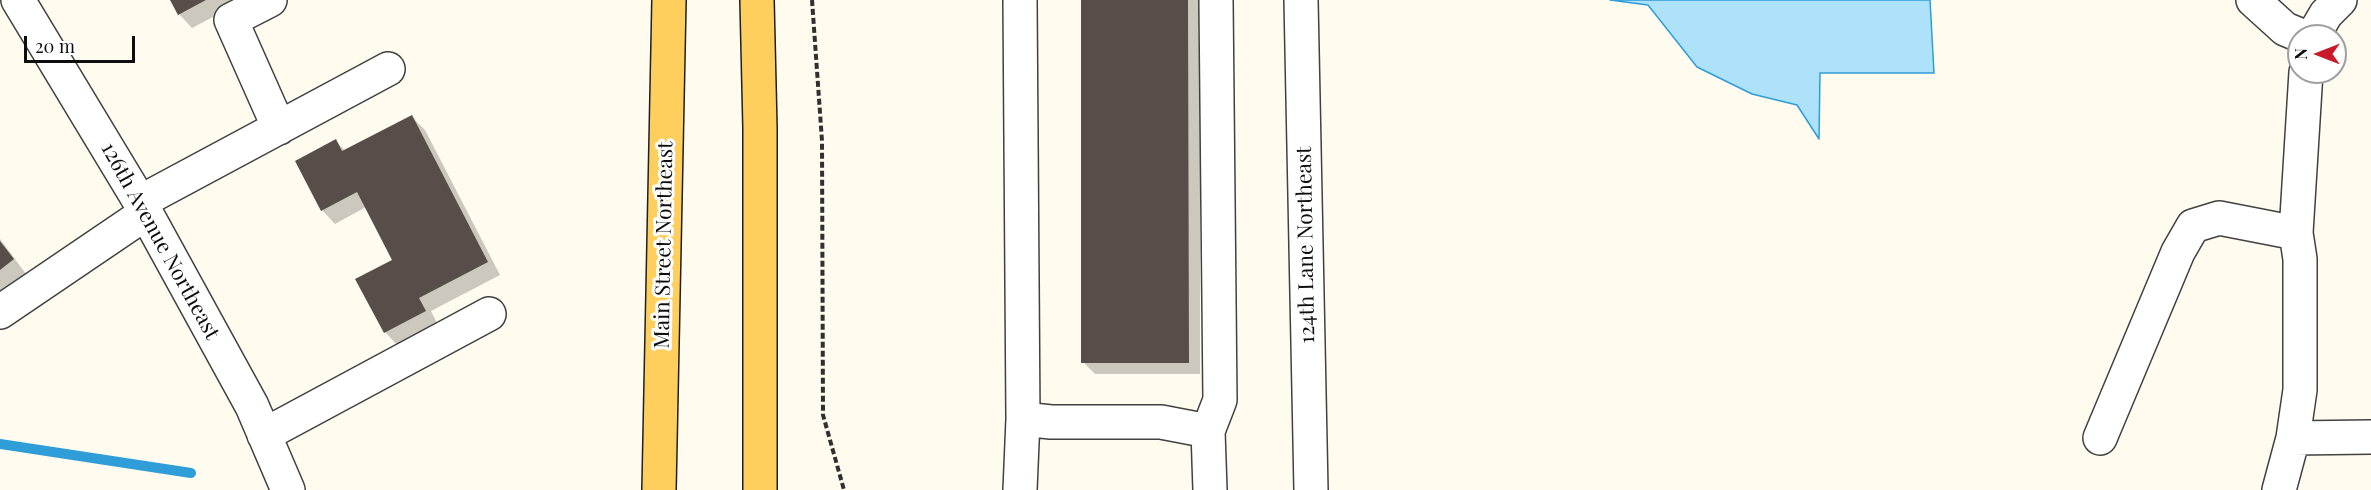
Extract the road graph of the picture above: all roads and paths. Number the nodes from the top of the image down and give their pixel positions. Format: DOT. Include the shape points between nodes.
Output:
graph roads {
  1 [pos="18,0"];
  2 [pos="270,0"];
  3 [pos="669,0"];
  4 [pos="757,0"];
  5 [pos="812,0"];
  6 [pos="1020,0"];
  7 [pos="1216,0"];
  8 [pos="1301,0"];
  9 [pos="2253,0"];
  10 [pos="2340,0"];
  11 [pos="2320,24"];
  12 [pos="2287,30"];
  13 [pos="388,69"];
  14 [pos="2305,84"];
  15 [pos="279,128"];
  16 [pos="143,207"];
  17 [pos="2296,233"];
  18 [pos="0,312"];
  19 [pos="489,314"];
  20 [pos="1023,419"];
  21 [pos="1208,431"];
  22 [pos="264,435"];
  23 [pos="2371,436"];
  24 [pos="2100,438"];
  25 [pos="2293,438"];
  26 [pos="288,490"];
  27 [pos="659,490"];
  28 [pos="760,490"];
  29 [pos="844,490"];
  30 [pos="1020,490"];
  31 [pos="1209,490"];
  32 [pos="1311,490"];
  33 [pos="2279,490"];
  1 -- 16 [label="street, 126th Avenue Northeast"];
  2 -- 15 [label="street" via="231,20"];
  3 -- 27 [label="main road, Main Street Northeast"];
  4 -- 28 [label="main road"];
  5 -- 29 [label="path" via="822,141 823,415"];
  6 -- 20 [label="street"];
  7 -- 21 [label="street" via="1220,400"];
  8 -- 32 [label="street, 124th Lane Northeast"];
  9 -- 12 [label="street"];
  10 -- 11 [label="street"];
  13 -- 15 [label="street"];
  14 -- 17 [label="street"];
  15 -- 16 [label="street"];
  16 -- 18 [label="street"];
  16 -- 22 [label="street, 126th Avenue Northeast"];
  17 -- 24 [label="street" via="2218,218 2193,226 2178,252"];
  17 -- 25 [label="street" via="2300,260 2300,390"];
  19 -- 22 [label="street"];
  20 -- 21 [label="street" via="1161,422"];
  20 -- 30 [label="street"];
  21 -- 31 [label="street"];
  22 -- 26 [label="street, 126th Avenue Northeast"];
  23 -- 25 [label="street"];
  25 -- 33 [label="street"];
}
